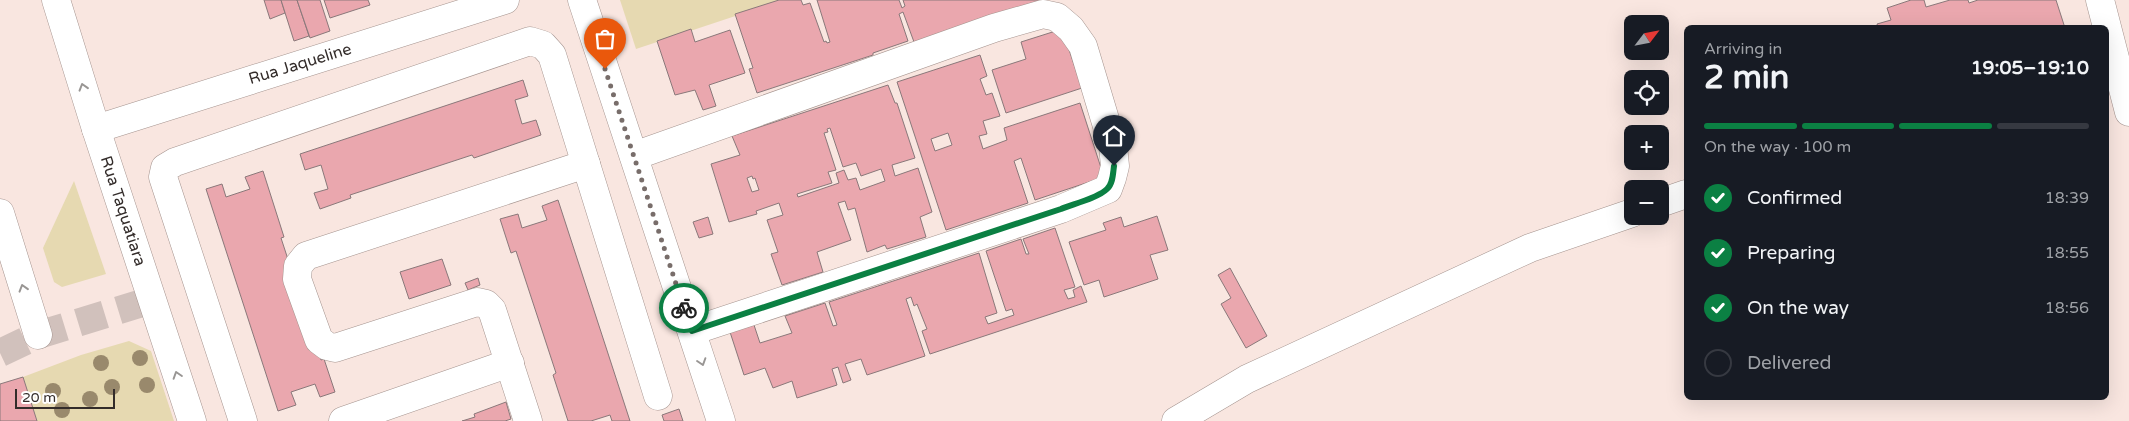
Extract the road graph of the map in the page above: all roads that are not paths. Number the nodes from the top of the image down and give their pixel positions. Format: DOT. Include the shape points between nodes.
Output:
graph roads {
  1 [pos="56,0"];
  2 [pos="505,0"];
  3 [pos="582,0"];
  4 [pos="2100,0"];
  5 [pos="2104,25"];
  6 [pos="2110,56"];
  7 [pos="2129,112"];
  8 [pos="96,129"];
  9 [pos="634,156"];
  10 [pos="586,164"];
  11 [pos="1684,195"];
  12 [pos="1669,200"];
  13 [pos="0,213"];
  14 [pos="1624,216"];
  15 [pos="692,331"];
  16 [pos="38,335"];
  17 [pos="510,364"];
  18 [pos="658,396"];
  19 [pos="192,421"];
  20 [pos="243,421"];
  21 [pos="343,421"];
  22 [pos="528,421"];
  23 [pos="721,421"];
  24 [pos="1176,421"];
  8 -- 1 [label="street, Rua Taquatiara, one-way"];
  2 -- 8 [label="street, Rua Jaqueline"];
  3 -- 9 [label="street"];
  4 -- 5 [label="street"];
  6 -- 7 [label="street"];
  19 -- 8 [label="street, Rua Taquatiara, one-way"];
  9 -- 15 [label="street"];
  9 -- 15 [label="street" via="994,28 1043,14 1057,17 1083,46 1113,146 1114,166 1108,189 1061,209"];
  10 -- 17 [label="street" via="306,256 298,266 297,279 319,340 327,346 335,348 477,302 492,310"];
  10 -- 18 [label="street"];
  10 -- 20 [label="street" via="552,55 543,45 530,41 165,168 162,177"];
  11 -- 12 [label="street"];
  16 -- 13 [label="street, one-way"];
  14 -- 24 [label="street" via="1530,248 1247,379"];
  15 -- 23 [label="street, one-way"];
  17 -- 21 [label="street"];
  17 -- 22 [label="street"];
}
